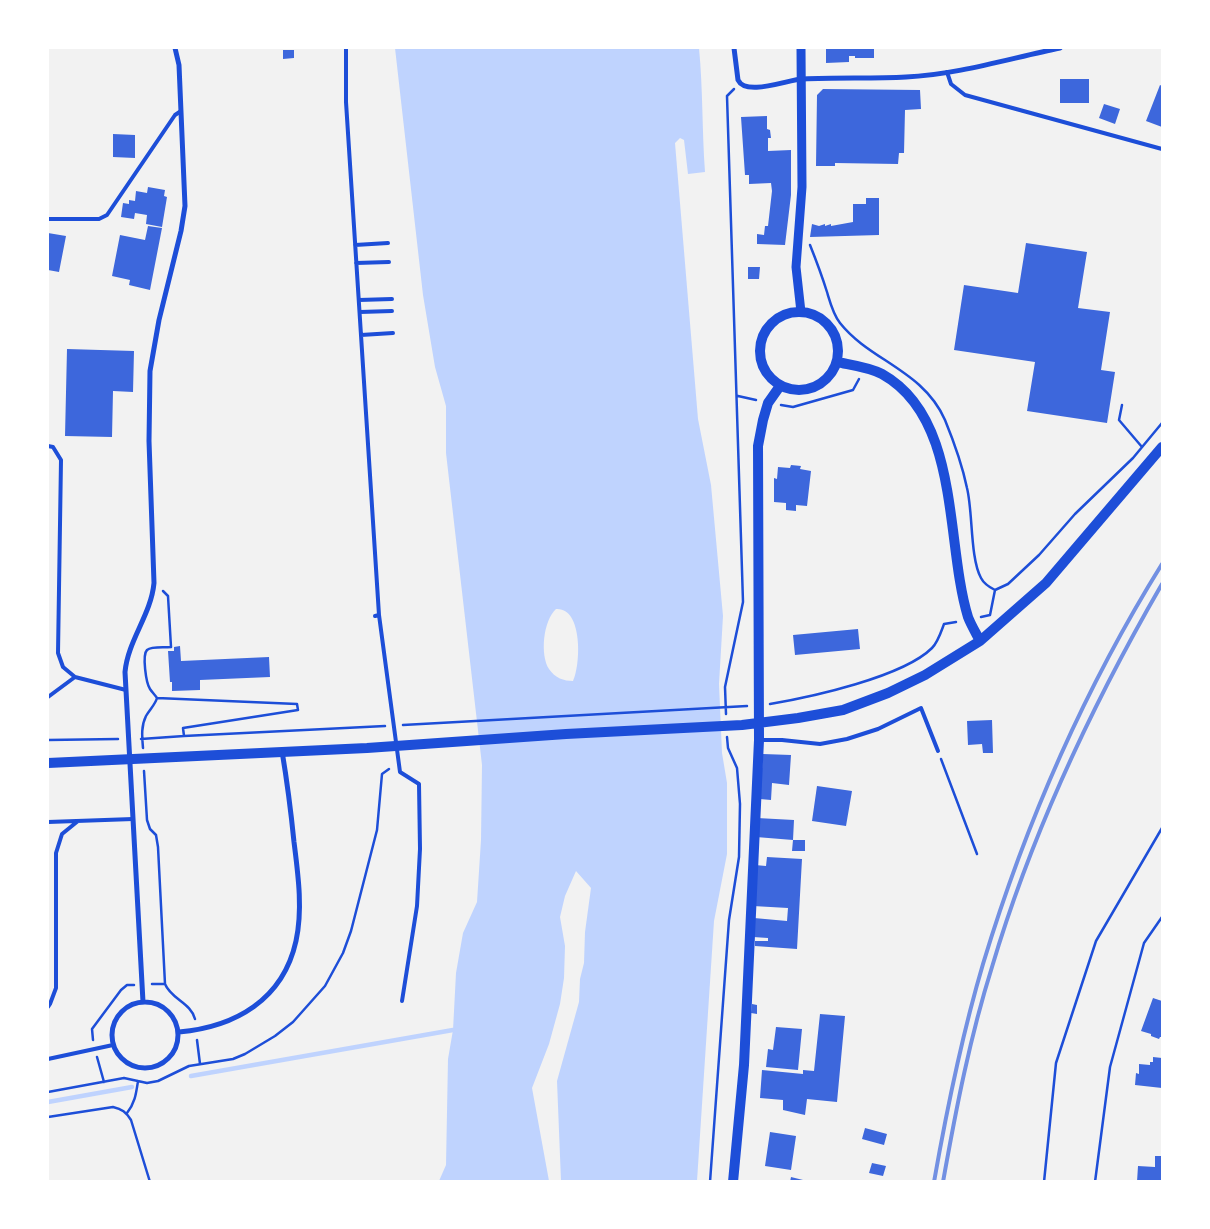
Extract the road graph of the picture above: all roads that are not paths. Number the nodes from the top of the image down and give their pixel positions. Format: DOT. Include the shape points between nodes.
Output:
graph roads {
  1 [pos="175,48"];
  2 [pos="346,48"];
  3 [pos="734,48"];
  4 [pos="801,48"];
  5 [pos="1060,48"];
  6 [pos="947,72"];
  7 [pos="800,79"];
  8 [pos="181,111"];
  9 [pos="1162,149"];
  10 [pos="48,219"];
  11 [pos="388,243"];
  12 [pos="355,245"];
  13 [pos="389,262"];
  14 [pos="356,263"];
  15 [pos="392,299"];
  16 [pos="359,300"];
  17 [pos="392,311"];
  18 [pos="360,312"];
  19 [pos="801,312"];
  20 [pos="393,333"];
  21 [pos="361,335"];
  22 [pos="838,362"];
  23 [pos="780,386"];
  24 [pos="48,446"];
  25 [pos="1162,447"];
  26 [pos="980,641"];
  27 [pos="75,677"];
  28 [pos="126,690"];
  29 [pos="48,696"];
  30 [pos="759,740"];
  31 [pos="282,751"];
  32 [pos="938,751"];
  33 [pos="48,763"];
  34 [pos="133,819"];
  35 [pos="78,821"];
  36 [pos="48,822"];
  37 [pos="402,1001"];
  38 [pos="143,1002"];
  39 [pos="48,1007"];
  40 [pos="179,1032"];
  41 [pos="113,1044"];
  42 [pos="48,1059"];
  43 [pos="733,1182"];
  1 -- 8 [label="street"];
  2 -- 12 [label="lane"];
  3 -- 7 [label="street" via="740,84 747,87 770,86"];
  4 -- 7 [label="street"];
  5 -- 6 [label="street"];
  6 -- 7 [label="street" via="907,77"];
  6 -- 9 [label="lane" via="952,84 965,95"];
  7 -- 19 [label="street" via="802,187 796,267"];
  8 -- 10 [label="lane" via="175,115 107,215 100,219"];
  8 -- 28 [label="street" via="185,206 150,371 154,583 150,606 126,659"];
  11 -- 12 [label="lane"];
  12 -- 14 [label="lane"];
  13 -- 14 [label="lane"];
  14 -- 16 [label="lane"];
  15 -- 16 [label="lane"];
  16 -- 18 [label="lane"];
  17 -- 18 [label="lane"];
  18 -- 21 [label="lane"];
  19 -- 22 [label="main road" via="816,316 831,328 838,345"];
  19 -- 23 [label="main road" via="779,318 762,338 762,364"];
  20 -- 21 [label="lane"];
  21 -- 37 [label="lane" via="377,615 400,772 420,784 417,906"];
  22 -- 23 [label="main road" via="829,377 816,387 799,391"];
  22 -- 26 [label="main road" via="880,373 896,384 930,426 946,484 969,620"];
  23 -- 30 [label="main road" via="768,403 758,446"];
  24 -- 27 [label="lane" via="53,447 61,460 58,653 63,667"];
  25 -- 26 [label="main road" via="1046,583"];
  26 -- 31 [label="main road" via="925,675 888,693 843,710 798,718 735,726"];
  27 -- 28 [label="lane"];
  27 -- 29 [label="lane"];
  28 -- 34 [label="street"];
  30 -- 32 [label="lane" via="820,744 847,739 878,730 921,708"];
  30 -- 43 [label="main road" via="744,1065"];
  31 -- 33 [label="main road" via="148,763"];
  31 -- 40 [label="street" via="298,879 299,917 292,957 269,994 250,1010 229,1022"];
  34 -- 35 [label="lane"];
  34 -- 38 [label="street"];
  35 -- 36 [label="lane"];
  35 -- 39 [label="lane" via="62,834 56,852 56,988"];
  38 -- 40 [label="street" via="162,1006 170,1012"];
  38 -- 41 [label="street" via="131,1005 116,1018 112,1027"];
  40 -- 41 [label="street" via="173,1055 146,1069 127,1064"];
  41 -- 42 [label="lane"];
}
